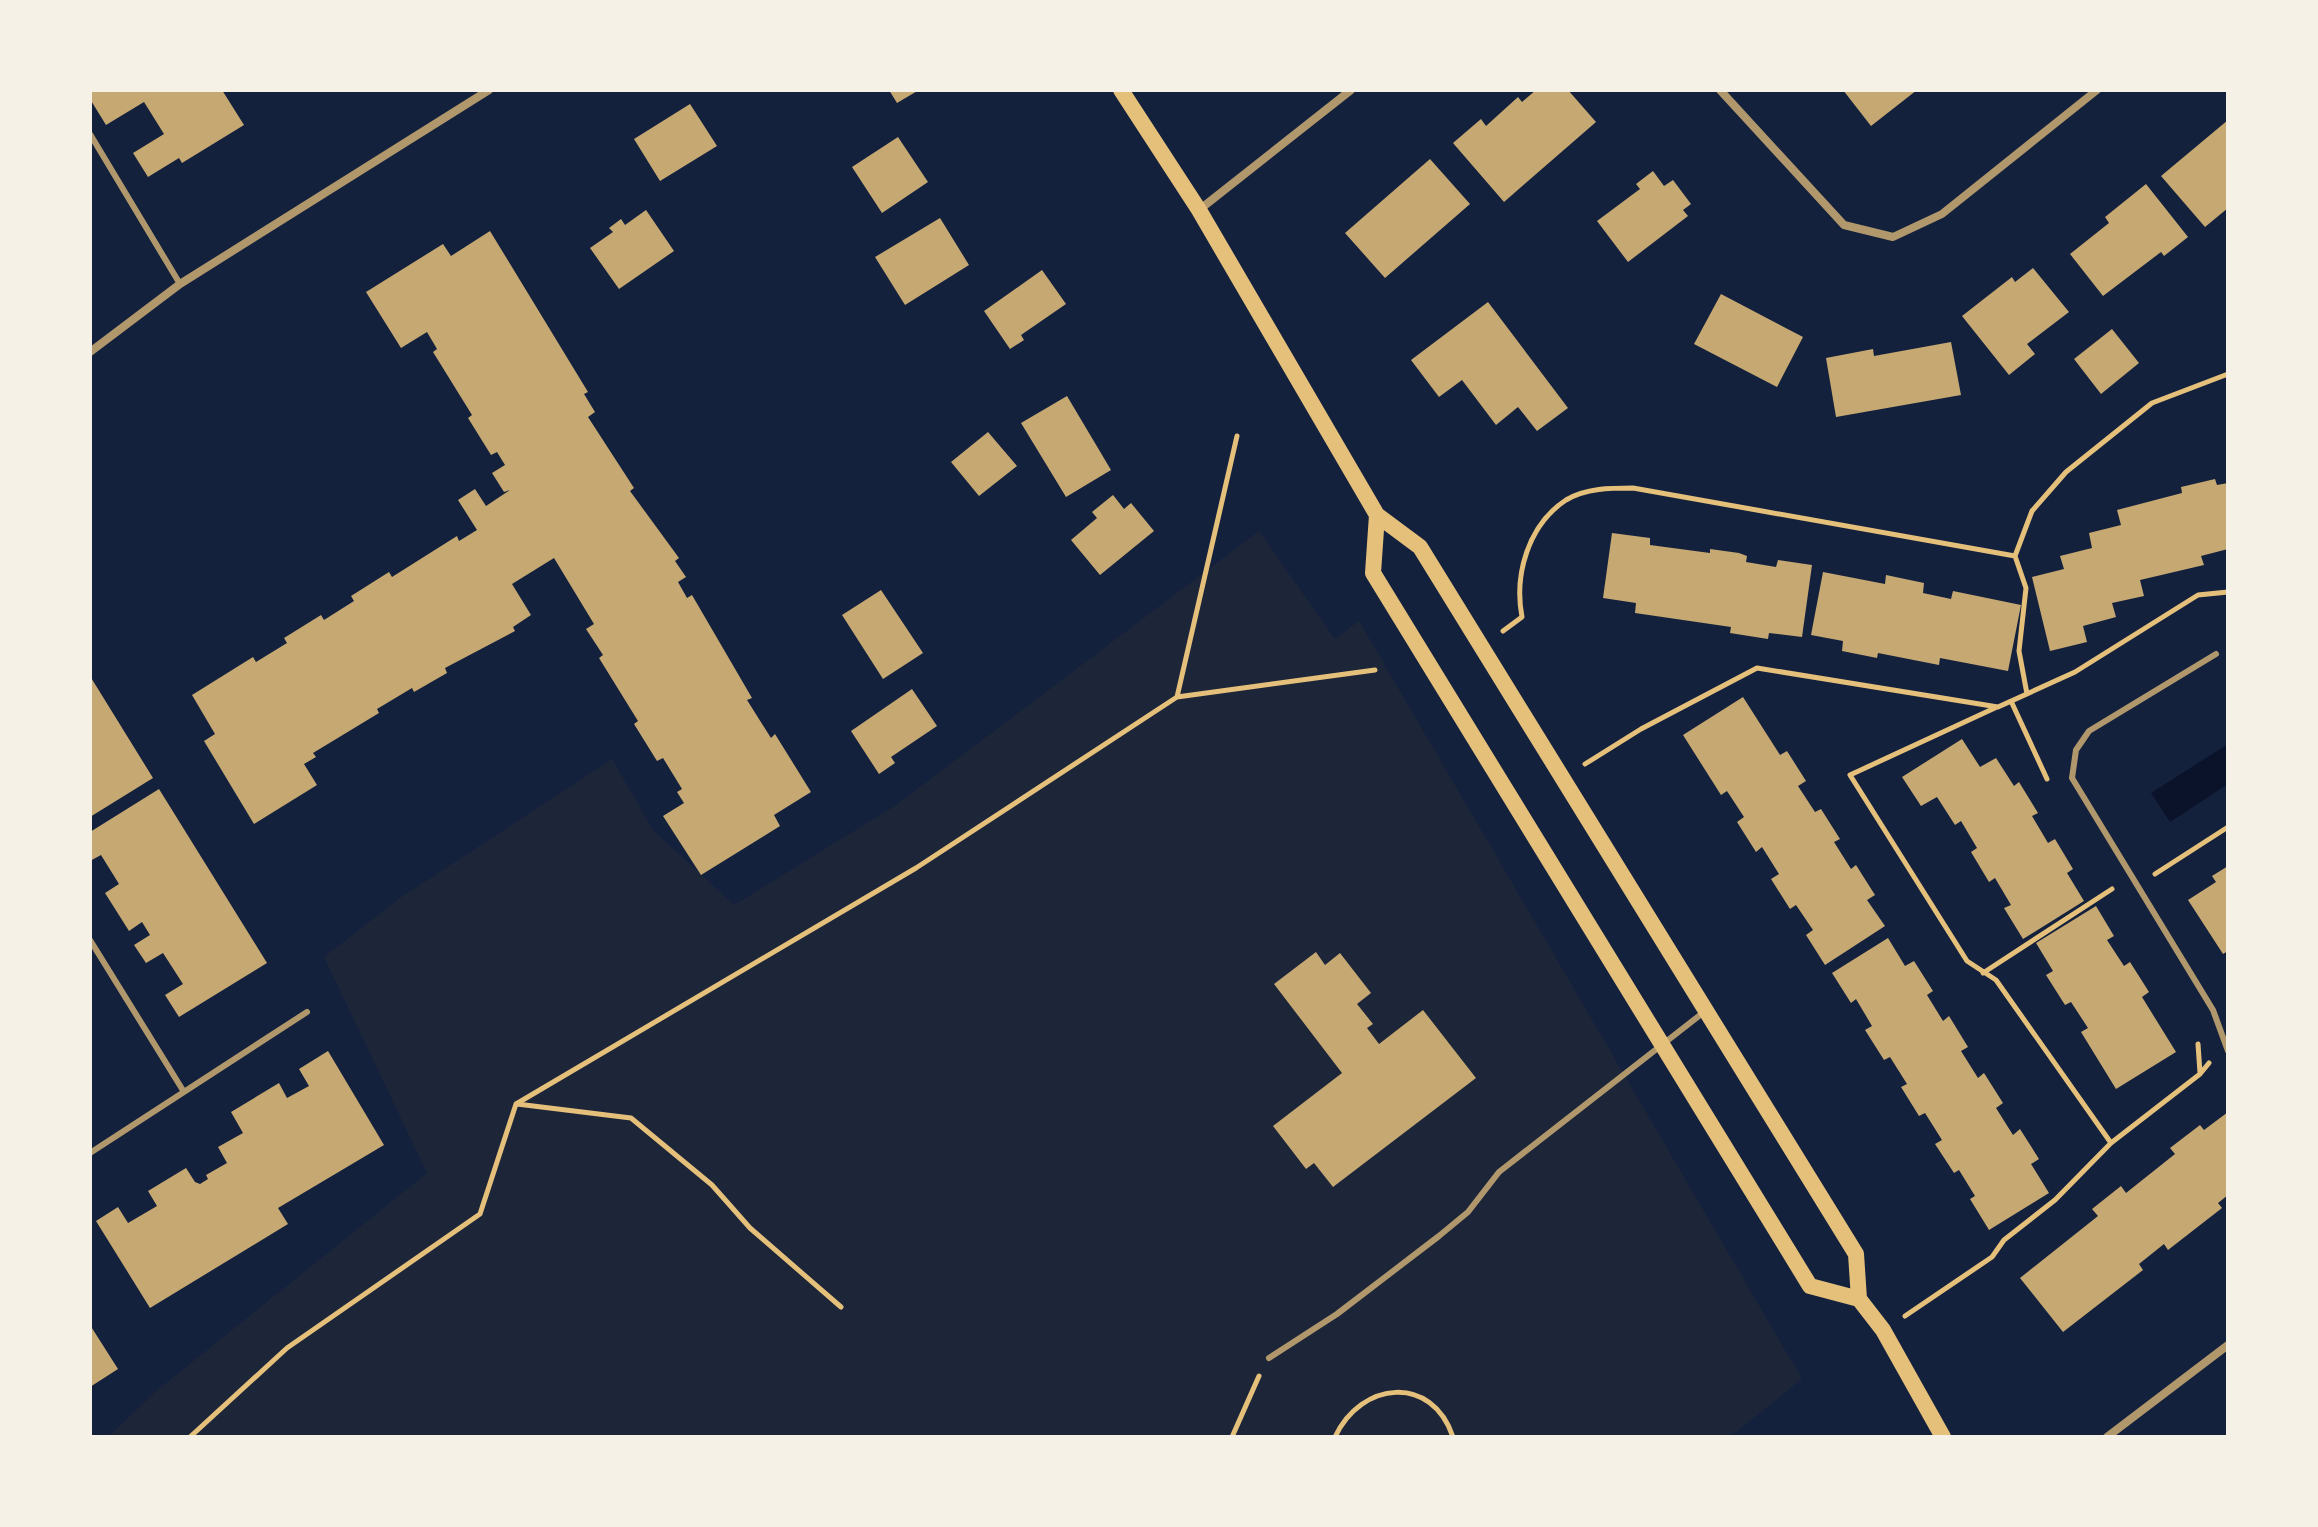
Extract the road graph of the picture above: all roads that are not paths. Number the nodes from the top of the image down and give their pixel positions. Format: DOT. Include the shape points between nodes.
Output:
graph roads {
  1 [pos="489,90"];
  2 [pos="1121,90"];
  3 [pos="1351,90"];
  4 [pos="1720,90"];
  5 [pos="2097,90"];
  6 [pos="90,134"];
  7 [pos="1199,210"];
  8 [pos="180,284"];
  9 [pos="90,352"];
  10 [pos="1377,515"];
  11 [pos="2216,654"];
  12 [pos="90,940"];
  13 [pos="307,1012"];
  14 [pos="1704,1012"];
  15 [pos="1664,1045"];
  16 [pos="2226,1048"];
  17 [pos="184,1092"];
  18 [pos="90,1153"];
  19 [pos="1859,1299"];
  20 [pos="2228,1345"];
  21 [pos="1269,1358"];
  22 [pos="1943,1437"];
  23 [pos="2107,1437"];
  1 -- 8 [label="street"];
  2 -- 7 [label="main road"];
  3 -- 7 [label="street"];
  4 -- 5 [label="street" via="1844,225 1893,237 1942,214"];
  6 -- 8 [label="lane"];
  7 -- 10 [label="main road"];
  8 -- 9 [label="street"];
  10 -- 14 [label="main road" via="1420,547 1636,892"];
  10 -- 15 [label="main road" via="1373,573"];
  11 -- 16 [label="lane" via="2089,731 2076,750 2072,778 2213,1010"];
  12 -- 17 [label="lane"];
  13 -- 17 [label="lane"];
  14 -- 15 [label="lane"];
  14 -- 19 [label="main road" via="1856,1254"];
  15 -- 19 [label="main road" via="1810,1286"];
  15 -- 21 [label="lane" via="1499,1172 1468,1212 1439,1236"];
  17 -- 18 [label="lane"];
  19 -- 22 [label="main road" via="1883,1330"];
  20 -- 23 [label="street"];
}
